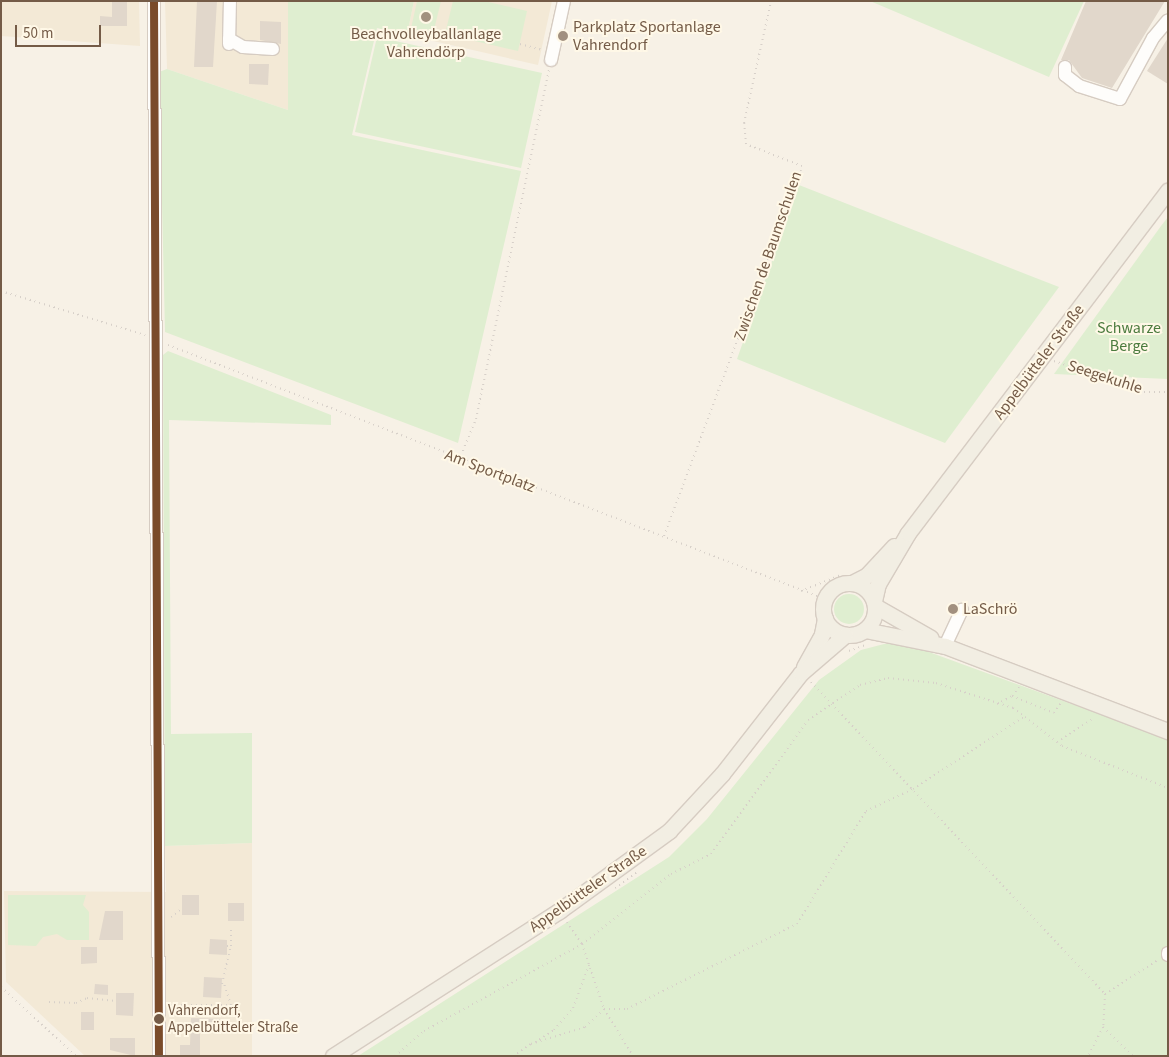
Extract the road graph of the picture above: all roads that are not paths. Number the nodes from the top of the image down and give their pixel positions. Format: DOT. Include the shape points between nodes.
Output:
graph roads {
  1 [pos="154,1"];
  2 [pos="230,1"];
  3 [pos="564,1"];
  4 [pos="1168,20"];
  5 [pos="272,49"];
  6 [pos="552,56"];
  7 [pos="1065,67"];
  8 [pos="1168,190"];
  9 [pos="908,533"];
  10 [pos="847,579"];
  11 [pos="874,604"];
  12 [pos="962,610"];
  13 [pos="825,618"];
  14 [pos="866,630"];
  15 [pos="845,635"];
  16 [pos="945,646"];
  17 [pos="806,678"];
  18 [pos="1168,731"];
  19 [pos="159,1056"];
  20 [pos="333,1056"];
  1 -- 19 [label="street" via="151,338"];
  2 -- 5 [label="street" via="229,42 243,48"];
  3 -- 6 [label="street"];
  4 -- 7 [label="street" via="1153,38 1120,100 1079,86 1065,75"];
  8 -- 9 [label="main road, Appelbütteler Straße"];
  9 -- 10 [label="main road, Appelbütteler Straße" via="866,576"];
  9 -- 11 [label="main road, Appelbütteler Straße" via="878,584"];
  10 -- 11 [label="main road" via="865,588"];
  10 -- 13 [label="main road" via="825,599"];
  11 -- 14 [label="main road"];
  11 -- 16 [label="main road"];
  12 -- 16 [label="street"];
  13 -- 15 [label="main road" via="831,628"];
  13 -- 17 [label="main road, Appelbütteler Straße"];
  14 -- 15 [label="main road"];
  14 -- 16 [label="main road"];
  15 -- 17 [label="main road, Appelbütteler Straße"];
  16 -- 18 [label="main road"];
  17 -- 20 [label="main road, Appelbütteler Straße" via="688,812 644,852 559,912"];
}
